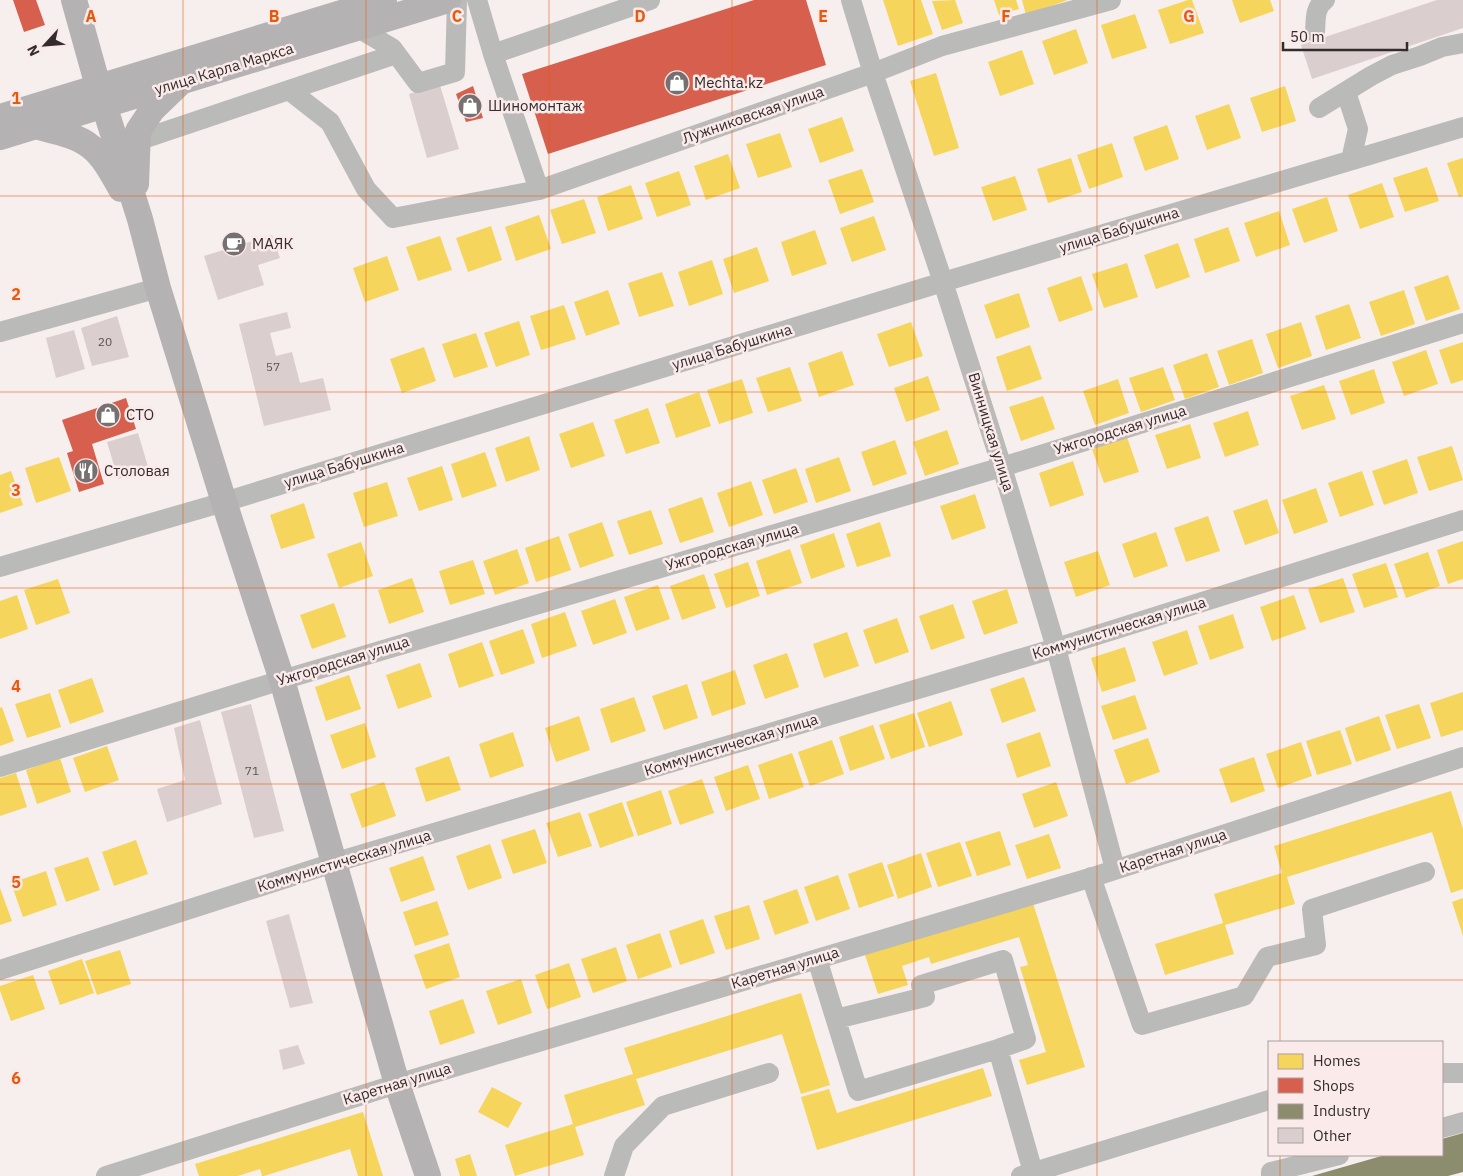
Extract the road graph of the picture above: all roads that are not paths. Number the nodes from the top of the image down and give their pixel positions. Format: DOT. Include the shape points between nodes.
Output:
graph roads {
  1 [pos="74,0"];
  2 [pos="384,0"];
  3 [pos="448,0"];
  4 [pos="457,0"];
  5 [pos="477,0"];
  6 [pos="650,0"];
  7 [pos="851,0"];
  8 [pos="1111,0"];
  9 [pos="1325,0"];
  10 [pos="358,28"];
  11 [pos="1315,32"];
  12 [pos="1463,43"];
  13 [pos="396,54"];
  14 [pos="493,54"];
  15 [pos="873,73"];
  16 [pos="182,82"];
  17 [pos="289,90"];
  18 [pos="1346,92"];
  19 [pos="101,96"];
  20 [pos="1319,108"];
  21 [pos="0,116"];
  22 [pos="35,126"];
  23 [pos="1463,127"];
  24 [pos="0,137"];
  25 [pos="137,141"];
  26 [pos="1351,160"];
  27 [pos="539,190"];
  28 [pos="140,219"];
  29 [pos="943,282"];
  30 [pos="158,288"];
  31 [pos="1463,323"];
  32 [pos="0,332"];
  33 [pos="1002,467"];
  34 [pos="224,502"];
  35 [pos="1463,520"];
  36 [pos="0,567"];
  37 [pos="1056,648"];
  38 [pos="282,680"];
  39 [pos="1463,757"];
  40 [pos="0,767"];
  41 [pos="333,863"];
  42 [pos="1115,869"];
  43 [pos="1425,872"];
  44 [pos="1091,877"];
  45 [pos="817,959"];
  46 [pos="0,970"];
  47 [pos="836,1019"];
  48 [pos="998,1049"];
  49 [pos="769,1072"];
  50 [pos="1463,1073"];
  51 [pos="1443,1074"];
  52 [pos="397,1084"];
  53 [pos="1268,1100"];
  54 [pos="1463,1122"];
  55 [pos="1443,1128"];
  56 [pos="1335,1156"];
  57 [pos="148,1170"];
  58 [pos="1027,1174"];
  59 [pos="106,1176"];
  60 [pos="428,1176"];
  61 [pos="614,1176"];
  62 [pos="1271,1176"];
  1 -- 19 [label="main road"];
  2 -- 19 [label="main road, улица Карла Маркса"];
  3 -- 10 [label="main road, улица Карла Маркса"];
  4 -- 13 [label="street" via="455,72 418,83"];
  5 -- 14 [label="street"];
  6 -- 14 [label="street"];
  7 -- 15 [label="street, Винницкая улица"];
  8 -- 15 [label="street, Лужниковская улица" via="942,46"];
  9 -- 11 [label="street" via="1319,4 1316,13"];
  10 -- 13 [label="street" via="392,48"];
  10 -- 16 [label="main road, улица Карла Маркса"];
  12 -- 18 [label="street" via="1392,65"];
  13 -- 17 [label="street"];
  14 -- 27 [label="street"];
  15 -- 27 [label="street, Лужниковская улица"];
  15 -- 29 [label="street, Винницкая улица"];
  16 -- 19 [label="main road, улица Карла Маркса"];
  16 -- 25 [label="main road" via="152,110 138,131"];
  17 -- 25 [label="street"];
  17 -- 27 [label="street, Лужниковская улица" via="330,122 366,189 393,218"];
  18 -- 20 [label="street"];
  18 -- 26 [label="street" via="1358,129"];
  19 -- 21 [label="main road, улица Карла Маркса"];
  19 -- 22 [label="main road, улица Карла Маркса"];
  19 -- 28 [label="main road"];
  22 -- 24 [label="main road, улица Карла Маркса"];
  22 -- 28 [label="main road" via="70,136 91,147 107,165"];
  23 -- 26 [label="street, улица Бабушкина"];
  25 -- 28 [label="main road" via="136,188"];
  26 -- 29 [label="street, улица Бабушкина"];
  28 -- 30 [label="main road"];
  29 -- 33 [label="street, Винницкая улица"];
  29 -- 34 [label="street, улица Бабушкина"];
  30 -- 32 [label="street"];
  30 -- 34 [label="main road"];
  31 -- 33 [label="street, Ужгородская улица"];
  33 -- 37 [label="street, Винницкая улица"];
  33 -- 38 [label="street, Ужгородская улица"];
  34 -- 36 [label="street, улица Бабушкина"];
  34 -- 38 [label="main road"];
  35 -- 37 [label="street, Коммунистическая улица"];
  37 -- 41 [label="street, Коммунистическая улица"];
  37 -- 42 [label="street, Винницкая улица"];
  38 -- 40 [label="street, Ужгородская улица"];
  38 -- 41 [label="main road"];
  39 -- 42 [label="street, Каретная улица"];
  41 -- 46 [label="street, Коммунистическая улица"];
  41 -- 52 [label="main road"];
  42 -- 44 [label="street, Каретная улица"];
  43 -- 44 [label="street" via="1312,909 1316,945 1267,958 1244,996 1142,1025"];
  44 -- 45 [label="street, Каретная улица"];
  45 -- 47 [label="street"];
  45 -- 52 [label="street, Каретная улица"];
  47 -- 48 [label="street" via="858,1090"];
  47 -- 48 [label="street" via="925,997 921,985 1003,960 1026,1039"];
  48 -- 58 [label="street"];
  49 -- 61 [label="street" via="663,1106 624,1146"];
  50 -- 51 [label="street"];
  52 -- 57 [label="street, Каретная улица"];
  52 -- 60 [label="main road"];
  53 -- 58 [label="street"];
  54 -- 55 [label="street"];
  56 -- 62 [label="street" via="1271,1172"];
  57 -- 59 [label="street, Каретная улица"];
}
